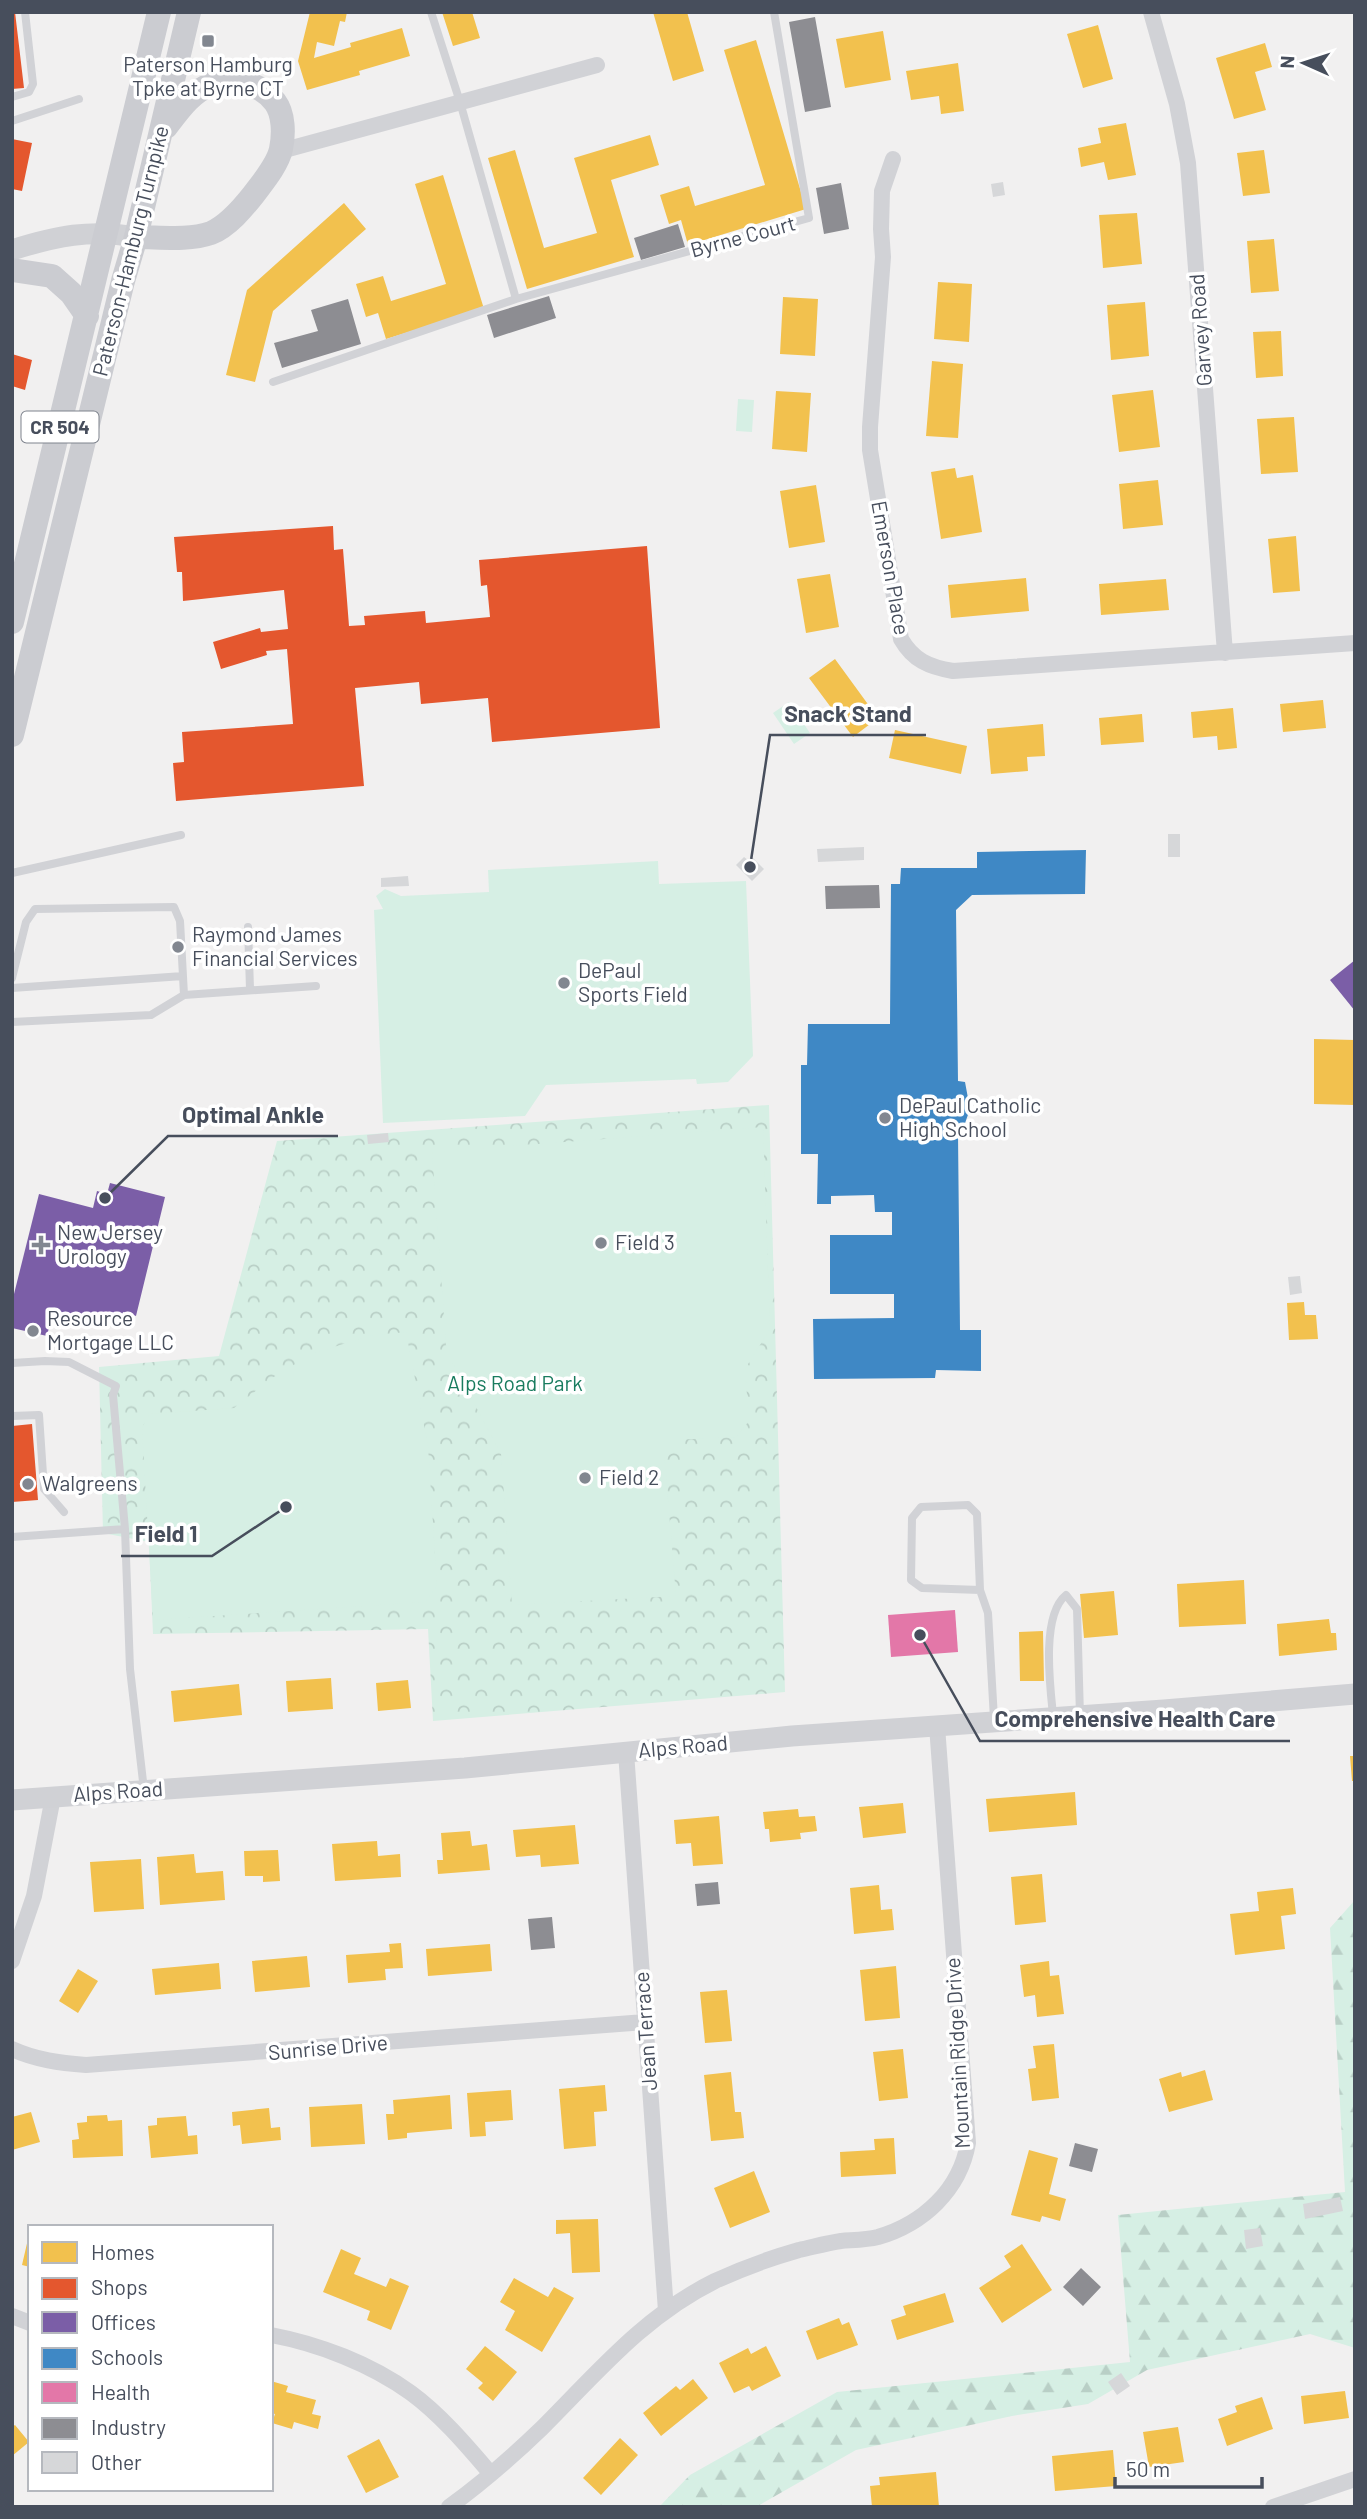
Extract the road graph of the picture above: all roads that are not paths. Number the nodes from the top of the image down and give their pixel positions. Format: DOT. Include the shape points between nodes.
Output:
graph roads {
  1 [pos="25,12"];
  2 [pos="159,12"];
  3 [pos="189,12"];
  4 [pos="431,12"];
  5 [pos="775,12"];
  6 [pos="1151,12"];
  7 [pos="597,65"];
  8 [pos="12,97"];
  9 [pos="79,99"];
  10 [pos="460,102"];
  11 [pos="12,121"];
  12 [pos="159,136"];
  13 [pos="281,151"];
  14 [pos="893,159"];
  15 [pos="106,232"];
  16 [pos="136,237"];
  17 [pos="12,250"];
  18 [pos="12,270"];
  19 [pos="516,299"];
  20 [pos="87,316"];
  21 [pos="273,382"];
  22 [pos="12,622"];
  23 [pos="1355,643"];
  24 [pos="1225,653"];
  25 [pos="12,735"];
  26 [pos="181,835"];
  27 [pos="12,873"];
  28 [pos="248,926"];
  29 [pos="183,976"];
  30 [pos="12,978"];
  31 [pos="316,986"];
  32 [pos="12,988"];
  33 [pos="250,989"];
  34 [pos="184,995"];
  35 [pos="12,1022"];
  36 [pos="12,1363"];
  37 [pos="12,1416"];
  38 [pos="64,1512"];
  39 [pos="125,1529"];
  40 [pos="12,1537"];
  41 [pos="980,1590"];
  42 [pos="1355,1693"];
  43 [pos="1080,1716"];
  44 [pos="1053,1718"];
  45 [pos="994,1722"];
  46 [pos="937,1726"];
  47 [pos="626,1752"];
  48 [pos="144,1790"];
  49 [pos="53,1797"];
  50 [pos="12,1800"];
  51 [pos="12,1961"];
  52 [pos="645,2022"];
  53 [pos="12,2049"];
  54 [pos="666,2311"];
  55 [pos="273,2336"];
  56 [pos="491,2474"];
  57 [pos="1355,2479"];
  58 [pos="449,2507"];
  59 [pos="1273,2507"];
  1 -- 8 [label="lane" via="33,84 29,92"];
  2 -- 15 [label="main road, Paterson-Hamburg Turnpike / CR 504"];
  3 -- 12 [label="main road, Paterson-Hamburg Turnpike / CR 504"];
  4 -- 10 [label="lane"];
  5 -- 19 [label="lane, Byrne Court" via="809,218"];
  6 -- 24 [label="street, Garvey Road" via="1188,163"];
  7 -- 10 [label="street"];
  9 -- 11 [label="lane"];
  10 -- 13 [label="street"];
  10 -- 19 [label="lane"];
  12 -- 13 [label="main road" via="194,95 220,82 241,82 259,89 275,103 283,124"];
  12 -- 16 [label="main road, Paterson-Hamburg Turnpike / CR 504"];
  13 -- 16 [label="main road" via="249,200 213,232 194,237"];
  14 -- 24 [label="street, Emerson Place" via="882,191 883,257 870,450 901,639 908,651 920,661 953,671"];
  15 -- 16 [label="main road"];
  15 -- 17 [label="main road" via="42,240"];
  15 -- 20 [label="main road, Paterson-Hamburg Turnpike / CR 504"];
  16 -- 25 [label="main road, Paterson-Hamburg Turnpike / CR 504"];
  18 -- 20 [label="main road" via="52,276"];
  19 -- 21 [label="lane, Byrne Court"];
  20 -- 22 [label="main road, Paterson-Hamburg Turnpike / CR 504"];
  23 -- 24 [label="street, Emerson Place"];
  26 -- 27 [label="lane"];
  28 -- 33 [label="lane"];
  29 -- 30 [label="lane" via="180,921 174,906 153,906 35,909 26,922"];
  29 -- 32 [label="lane"];
  29 -- 34 [label="lane"];
  31 -- 33 [label="lane"];
  33 -- 34 [label="lane"];
  34 -- 35 [label="lane" via="150,1015"];
  36 -- 39 [label="lane" via="69,1362 116,1386 113,1395"];
  37 -- 38 [label="lane" via="38,1415 44,1489"];
  39 -- 40 [label="lane"];
  39 -- 48 [label="lane" via="130,1669"];
  41 -- 41 [label="lane" via="922,1588 911,1580 912,1518 921,1507 968,1505 977,1514"];
  41 -- 45 [label="lane" via="988,1613"];
  42 -- 43 [label="main road, Alps Road"];
  43 -- 44 [label="main road, Alps Road"];
  43 -- 44 [label="lane" via="1077,1609 1066,1595 1055,1611 1052,1629"];
  44 -- 45 [label="main road, Alps Road"];
  45 -- 46 [label="main road, Alps Road"];
  46 -- 47 [label="main road, Alps Road"];
  46 -- 54 [label="street, Mountain Ridge Drive" via="967,2121 968,2143 960,2172 940,2200 910,2223 877,2237 798,2250 761,2263 716,2281"];
  47 -- 48 [label="main road, Alps Road"];
  47 -- 52 [label="street, Jean Terrace"];
  48 -- 49 [label="main road, Alps Road"];
  49 -- 50 [label="main road, Alps Road"];
  49 -- 51 [label="street" via="34,1896"];
  52 -- 53 [label="street, Sunrise Drive" via="86,2065 55,2062"];
  52 -- 54 [label="street, Jean Terrace"];
  54 -- 56 [label="street, Mountain Ridge Drive" via="604,2362"];
  55 -- 56 [label="street" via="323,2349 384,2375 412,2393"];
  56 -- 58 [label="street, Mountain Ridge Drive"];
  57 -- 59 [label="street"];
}
